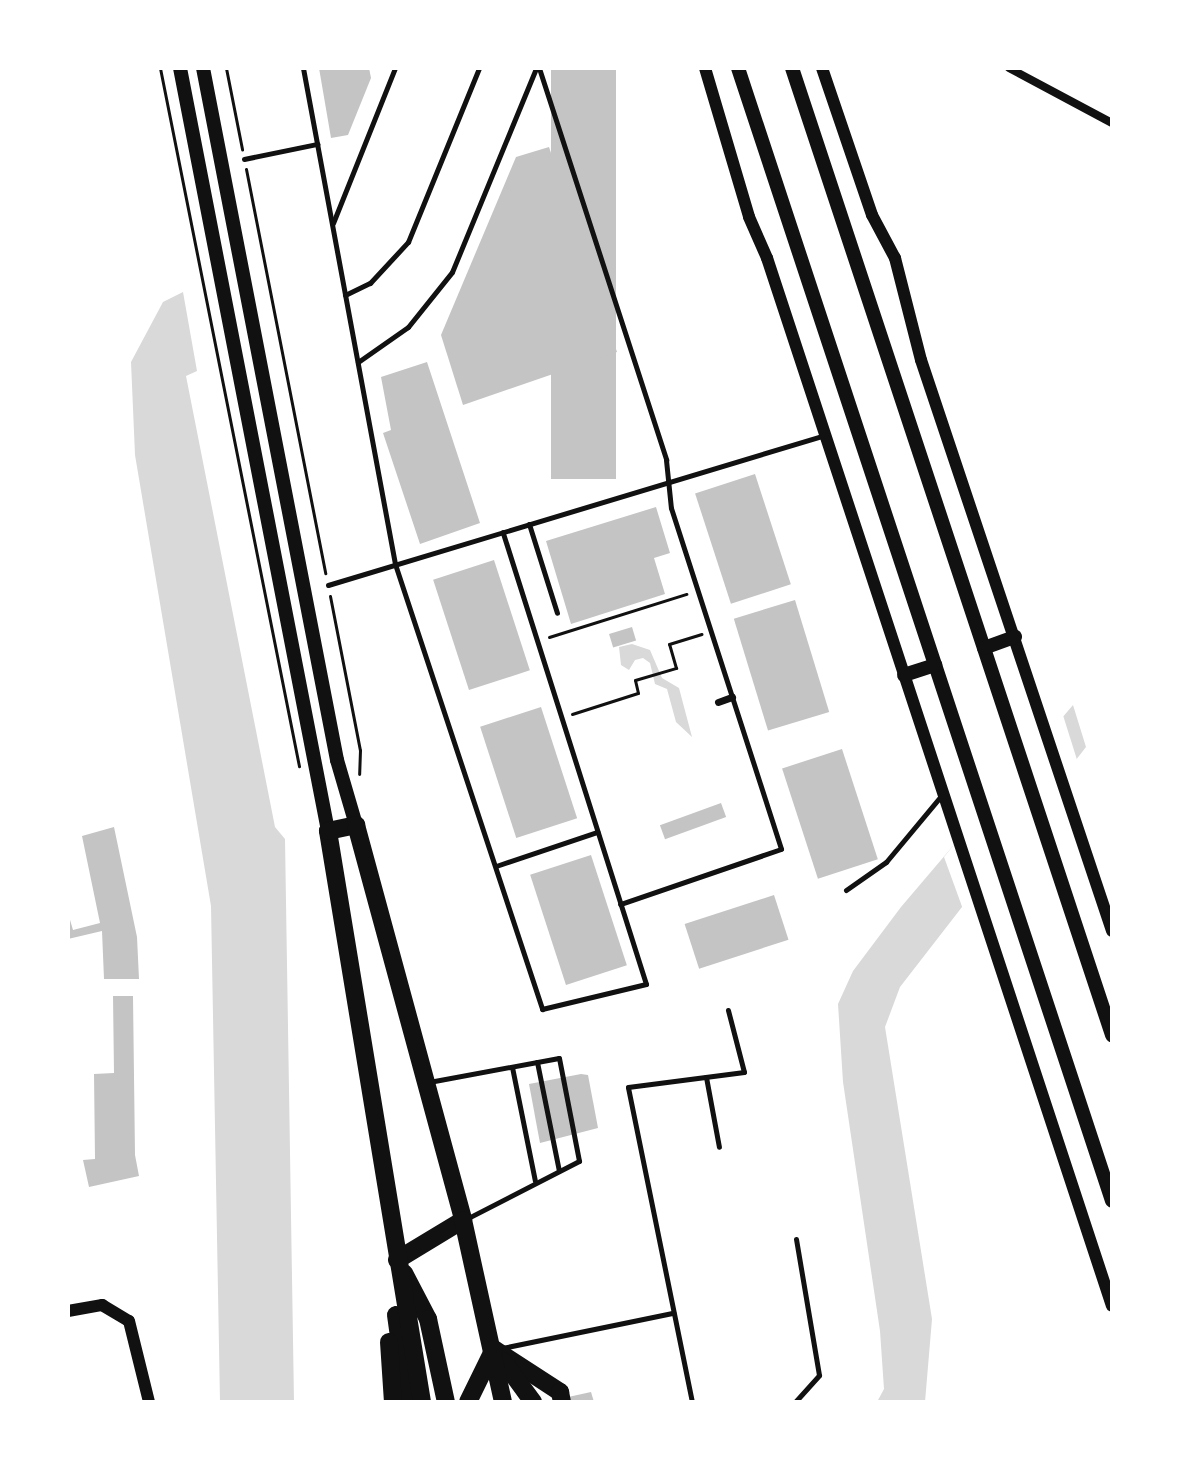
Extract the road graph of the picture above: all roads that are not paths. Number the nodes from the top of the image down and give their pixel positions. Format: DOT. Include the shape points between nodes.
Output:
graph roads {
  1 [pos="180,68"];
  2 [pos="203,68"];
  3 [pos="303,68"];
  4 [pos="395,68"];
  5 [pos="479,68"];
  6 [pos="537,68"];
  7 [pos="705,68"];
  8 [pos="738,68"];
  9 [pos="792,68"];
  10 [pos="822,68"];
  11 [pos="1009,68"];
  12 [pos="1030,68"];
  13 [pos="1033,81"];
  14 [pos="1112,123"];
  15 [pos="317,144"];
  16 [pos="244,159"];
  17 [pos="332,226"];
  18 [pos="345,295"];
  19 [pos="358,362"];
  20 [pos="826,435"];
  21 [pos="669,483"];
  22 [pos="529,524"];
  23 [pos="503,532"];
  24 [pos="395,564"];
  25 [pos="328,585"];
  26 [pos="557,613"];
  27 [pos="1015,637"];
  28 [pos="984,648"];
  29 [pos="935,665"];
  30 [pos="904,675"];
  31 [pos="732,697"];
  32 [pos="718,702"];
  33 [pos="943,793"];
  34 [pos="356,825"];
  35 [pos="328,831"];
  36 [pos="597,832"];
  37 [pos="496,866"];
  38 [pos="846,890"];
  39 [pos="620,904"];
  40 [pos="1112,931"];
  41 [pos="728,1010"];
  42 [pos="1112,1035"];
  43 [pos="537,1062"];
  44 [pos="512,1067"];
  45 [pos="706,1077"];
  46 [pos="425,1082"];
  47 [pos="719,1147"];
  48 [pos="559,1171"];
  49 [pos="535,1181"];
  50 [pos="1112,1201"];
  51 [pos="463,1220"];
  52 [pos="796,1239"];
  53 [pos="397,1260"];
  54 [pos="1112,1306"];
  55 [pos="68,1311"];
  56 [pos="673,1313"];
  57 [pos="494,1349"];
  58 [pos="149,1402"];
  59 [pos="393,1402"];
  60 [pos="408,1402"];
  61 [pos="422,1402"];
  62 [pos="434,1402"];
  63 [pos="446,1402"];
  64 [pos="468,1402"];
  65 [pos="479,1402"];
  66 [pos="490,1402"];
  67 [pos="503,1402"];
  68 [pos="518,1402"];
  69 [pos="533,1402"];
  70 [pos="548,1402"];
  71 [pos="562,1402"];
  72 [pos="692,1402"];
  73 [pos="795,1402"];
  1 -- 35 [label="main road"];
  2 -- 34 [label="main road" via="337,760"];
  3 -- 15 [label="lane"];
  4 -- 17 [label="lane"];
  5 -- 18 [label="lane" via="408,242 370,283"];
  6 -- 19 [label="lane" via="452,272 408,327"];
  6 -- 21 [label="lane" via="666,460"];
  7 -- 20 [label="street" via="749,217"];
  8 -- 29 [label="main road"];
  9 -- 28 [label="main road"];
  10 -- 27 [label="street" via="872,215 895,258 921,360"];
  11 -- 13 [label="street"];
  12 -- 13 [label="street"];
  13 -- 14 [label="street"];
  15 -- 16 [label="lane"];
  15 -- 17 [label="lane"];
  17 -- 18 [label="lane"];
  18 -- 19 [label="lane"];
  19 -- 24 [label="lane"];
  20 -- 21 [label="lane"];
  20 -- 30 [label="street"];
  21 -- 22 [label="lane"];
  21 -- 31 [label="lane" via="671,508"];
  22 -- 23 [label="lane"];
  22 -- 26 [label="lane"];
  23 -- 24 [label="lane"];
  23 -- 36 [label="lane"];
  24 -- 25 [label="lane"];
  24 -- 37 [label="lane"];
  27 -- 28 [label="main road"];
  27 -- 40 [label="street"];
  28 -- 42 [label="main road"];
  29 -- 30 [label="main road"];
  29 -- 50 [label="main road"];
  30 -- 33 [label="street"];
  31 -- 32 [label="street"];
  31 -- 39 [label="lane" via="781,849"];
  33 -- 38 [label="lane" via="886,862"];
  33 -- 54 [label="street"];
  34 -- 35 [label="highway"];
  34 -- 46 [label="highway"];
  35 -- 53 [label="highway"];
  36 -- 37 [label="lane"];
  36 -- 39 [label="lane"];
  37 -- 39 [label="lane" via="542,1009 646,984"];
  41 -- 45 [label="lane" via="744,1072"];
  43 -- 44 [label="lane"];
  43 -- 48 [label="lane"];
  43 -- 48 [label="lane" via="559,1058 579,1161"];
  44 -- 46 [label="lane"];
  44 -- 49 [label="lane"];
  45 -- 47 [label="lane"];
  45 -- 56 [label="lane" via="628,1087"];
  46 -- 51 [label="highway"];
  48 -- 49 [label="lane"];
  49 -- 51 [label="lane"];
  51 -- 53 [label="highway"];
  51 -- 57 [label="highway"];
  52 -- 73 [label="lane" via="819,1375"];
  53 -- 59 [label="highway" via="388,1353"];
  53 -- 60 [label="highway" via="396,1335"];
  53 -- 61 [label="highway"];
  53 -- 62 [label="highway" via="418,1323"];
  53 -- 63 [label="highway" via="428,1319"];
  55 -- 58 [label="street" via="102,1305 129,1321"];
  56 -- 57 [label="lane"];
  56 -- 72 [label="lane"];
  57 -- 64 [label="highway"];
  57 -- 65 [label="highway"];
  57 -- 66 [label="highway"];
  57 -- 67 [label="highway"];
  57 -- 68 [label="highway"];
  57 -- 69 [label="highway"];
  57 -- 70 [label="highway"];
  57 -- 71 [label="highway" via="560,1392"];
}
